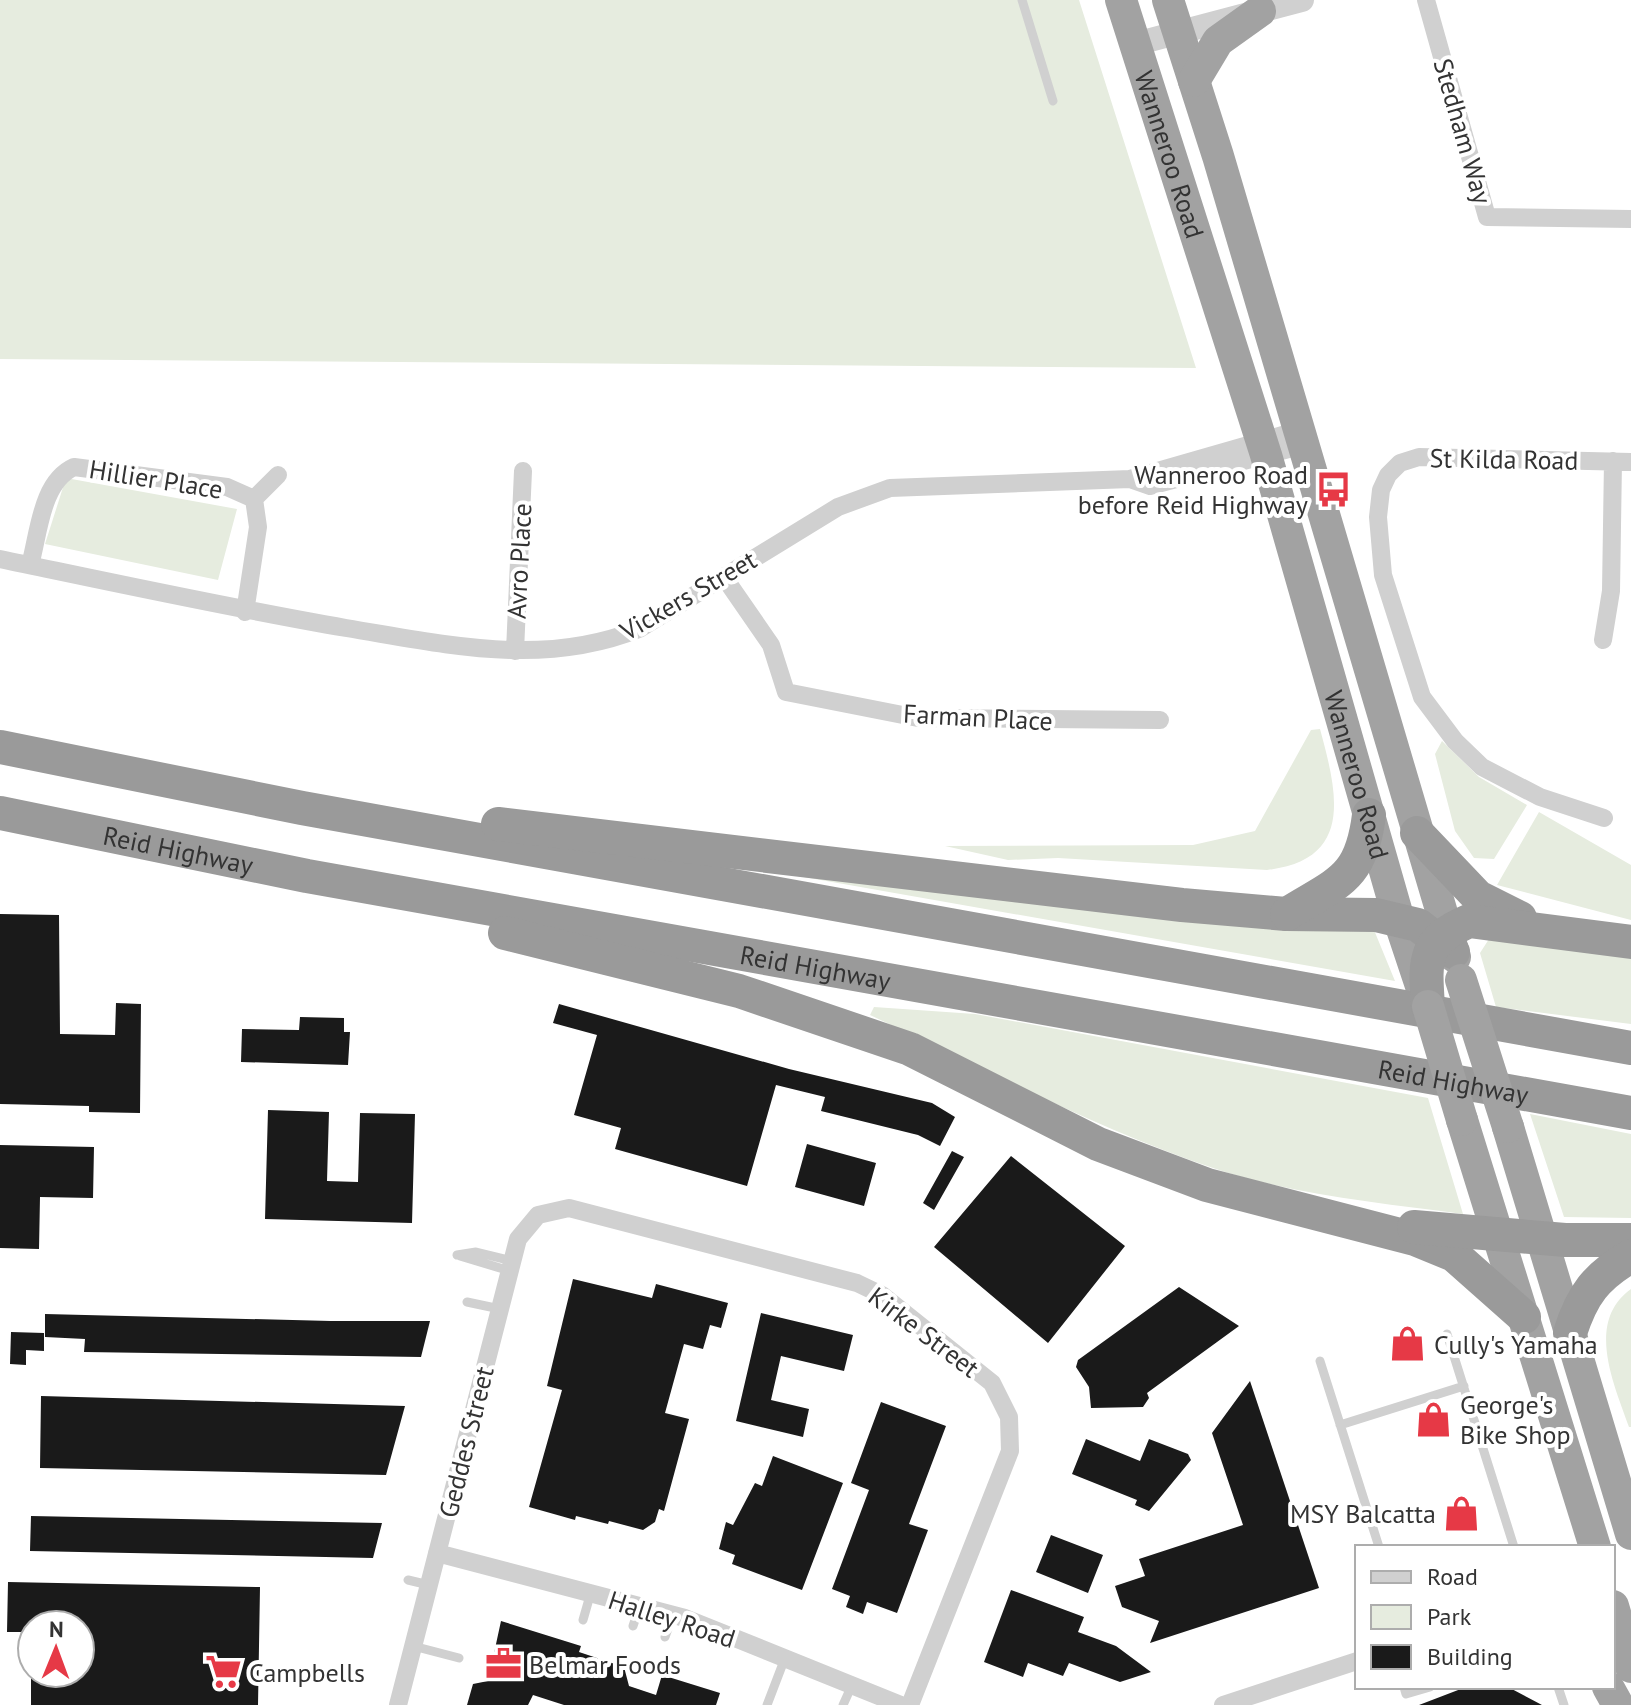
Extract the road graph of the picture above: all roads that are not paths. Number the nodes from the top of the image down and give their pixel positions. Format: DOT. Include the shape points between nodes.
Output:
graph roads {
  1 [pos="1022,0"];
  2 [pos="1302,0"];
  3 [pos="1426,0"];
  4 [pos="1251,6"];
  5 [pos="1173,17"];
  6 [pos="1129,24"];
  7 [pos="1194,81"];
  8 [pos="1053,101"];
  9 [pos="1631,219"];
  10 [pos="1302,437"];
  11 [pos="1264,448"];
  12 [pos="1622,461"];
  13 [pos="523,471"];
  14 [pos="278,475"];
  15 [pos="254,499"];
  16 [pos="0,559"];
  17 [pos="30,565"];
  18 [pos="724,577"];
  19 [pos="245,612"];
  20 [pos="1603,640"];
  21 [pos="515,651"];
  22 [pos="1160,720"];
  23 [pos="0,747"];
  24 [pos="302,808"];
  25 [pos="0,813"];
  26 [pos="1369,815"];
  27 [pos="1604,818"];
  28 [pos="1417,833"];
  29 [pos="307,876"];
  30 [pos="1286,914"];
  31 [pos="1399,920"];
  32 [pos="1547,928"];
  33 [pos="1631,942"];
  34 [pos="1449,950"];
  35 [pos="1424,986"];
  36 [pos="1631,1048"];
  37 [pos="1631,1113"];
  38 [pos="569,1208"];
  39 [pos="1287,1208"];
  40 [pos="1498,1235"];
  41 [pos="1541,1238"];
  42 [pos="1631,1240"];
  43 [pos="1631,1256"];
  44 [pos="467,1302"];
  45 [pos="500,1309"];
  46 [pos="1524,1317"];
  47 [pos="1570,1333"];
  48 [pos="1447,1334"];
  49 [pos="1320,1361"];
  50 [pos="1464,1386"];
  51 [pos="1340,1425"];
  52 [pos="1631,1534"];
  53 [pos="1378,1545"];
  54 [pos="1513,1545"];
  55 [pos="1594,1545"];
  56 [pos="437,1553"];
  57 [pos="408,1580"];
  58 [pos="429,1585"];
  59 [pos="591,1592"];
  60 [pos="640,1605"];
  61 [pos="673,1615"];
  62 [pos="583,1620"];
  63 [pos="633,1626"];
  64 [pos="665,1637"];
  65 [pos="413,1646"];
  66 [pos="459,1658"];
  67 [pos="785,1658"];
  68 [pos="1355,1662"];
  69 [pos="852,1685"];
  70 [pos="1405,1689"];
  71 [pos="1423,1689"];
  72 [pos="398,1705"];
  73 [pos="767,1705"];
  74 [pos="843,1705"];
  75 [pos="901,1705"];
  76 [pos="910,1705"];
  77 [pos="1223,1705"];
  1 -- 8 [label="lane"];
  2 -- 4 [label="street"];
  3 -- 9 [label="street, Stedham Way" via="1487,217"];
  4 -- 5 [label="street"];
  4 -- 7 [label="highway" via="1218,41"];
  5 -- 6 [label="street"];
  5 -- 7 [label="highway, Wanneroo Road"];
  6 -- 11 [label="highway, Wanneroo Road"];
  7 -- 10 [label="highway, Wanneroo Road"];
  10 -- 11 [label="street, Vickers Street"];
  10 -- 28 [label="highway, Wanneroo Road"];
  11 -- 18 [label="street, Vickers Street" via="1150,486 1130,479 890,488 838,507"];
  11 -- 26 [label="highway, Wanneroo Road"];
  12 -- 20 [label="street"];
  12 -- 27 [label="street, St Kilda Road" via="1419,457 1400,463 1386,479 1378,517 1383,575 1422,697 1455,741 1482,767 1540,797"];
  13 -- 21 [label="street, Avro Place"];
  14 -- 15 [label="street, Hillier Place"];
  15 -- 17 [label="street, Hillier Place" via="227,487 74,467 59,473 51,487"];
  15 -- 19 [label="street, Hillier Place" via="258,527"];
  16 -- 17 [label="street, Vickers Street"];
  17 -- 19 [label="street, Vickers Street"];
  18 -- 21 [label="street, Vickers Street" via="639,629 604,643"];
  18 -- 22 [label="street, Farman Place" via="771,645 786,692 918,718"];
  19 -- 21 [label="street, Vickers Street" via="481,651"];
  23 -- 24 [label="highway"];
  24 -- 30 [label="highway" via="567,830"];
  24 -- 36 [label="highway"];
  25 -- 29 [label="highway, Reid Highway"];
  26 -- 30 [label="highway" via="1361,858 1342,879"];
  26 -- 31 [label="highway, Wanneroo Road"];
  28 -- 32 [label="highway" via="1478,897"];
  28 -- 34 [label="highway, Wanneroo Road"];
  29 -- 37 [label="highway, Reid Highway"];
  29 -- 39 [label="highway" via="768,1001 910,1049 1098,1144"];
  30 -- 31 [label="highway"];
  31 -- 34 [label="highway" via="1418,925"];
  31 -- 35 [label="highway, Wanneroo Road"];
  32 -- 33 [label="highway"];
  32 -- 34 [label="highway" via="1469,921"];
  34 -- 35 [label="highway" via="1430,949"];
  34 -- 41 [label="highway, Wanneroo Road, bridge"];
  35 -- 40 [label="highway, Wanneroo Road, bridge"];
  38 -- 45 [label="street, Geddes Street" via="538,1215 518,1239"];
  38 -- 76 [label="street, Kirke Street" via="857,1283 882,1295 992,1383 1009,1417 1010,1451"];
  39 -- 40 [label="highway"];
  39 -- 46 [label="highway" via="1415,1239 1454,1255"];
  40 -- 41 [label="highway"];
  40 -- 46 [label="highway, Wanneroo Road"];
  41 -- 42 [label="highway"];
  41 -- 47 [label="highway, Wanneroo Road"];
  43 -- 47 [label="highway" via="1592,1283"];
  44 -- 45 [label="lane"];
  45 -- 56 [label="street, Geddes Street"];
  46 -- 55 [label="highway, Wanneroo Road"];
  47 -- 52 [label="highway, Wanneroo Road"];
  48 -- 50 [label="lane"];
  49 -- 51 [label="lane"];
  50 -- 51 [label="lane"];
  50 -- 54 [label="lane"];
  51 -- 53 [label="lane"];
  56 -- 58 [label="street, Geddes Street"];
  56 -- 59 [label="street, Halley Road"];
  57 -- 58 [label="lane"];
  58 -- 65 [label="street, Geddes Street"];
  59 -- 60 [label="street, Halley Road"];
  59 -- 62 [label="lane"];
  60 -- 61 [label="street, Halley Road"];
  60 -- 63 [label="lane"];
  61 -- 64 [label="lane"];
  61 -- 67 [label="street, Halley Road"];
  65 -- 66 [label="lane"];
  65 -- 72 [label="street, Geddes Street"];
  67 -- 69 [label="street, Halley Road"];
  67 -- 73 [label="lane"];
  68 -- 77 [label="street"];
  69 -- 74 [label="lane"];
  69 -- 75 [label="street, Halley Road"];
  70 -- 71 [label="lane" via="1406,1694"];
}
